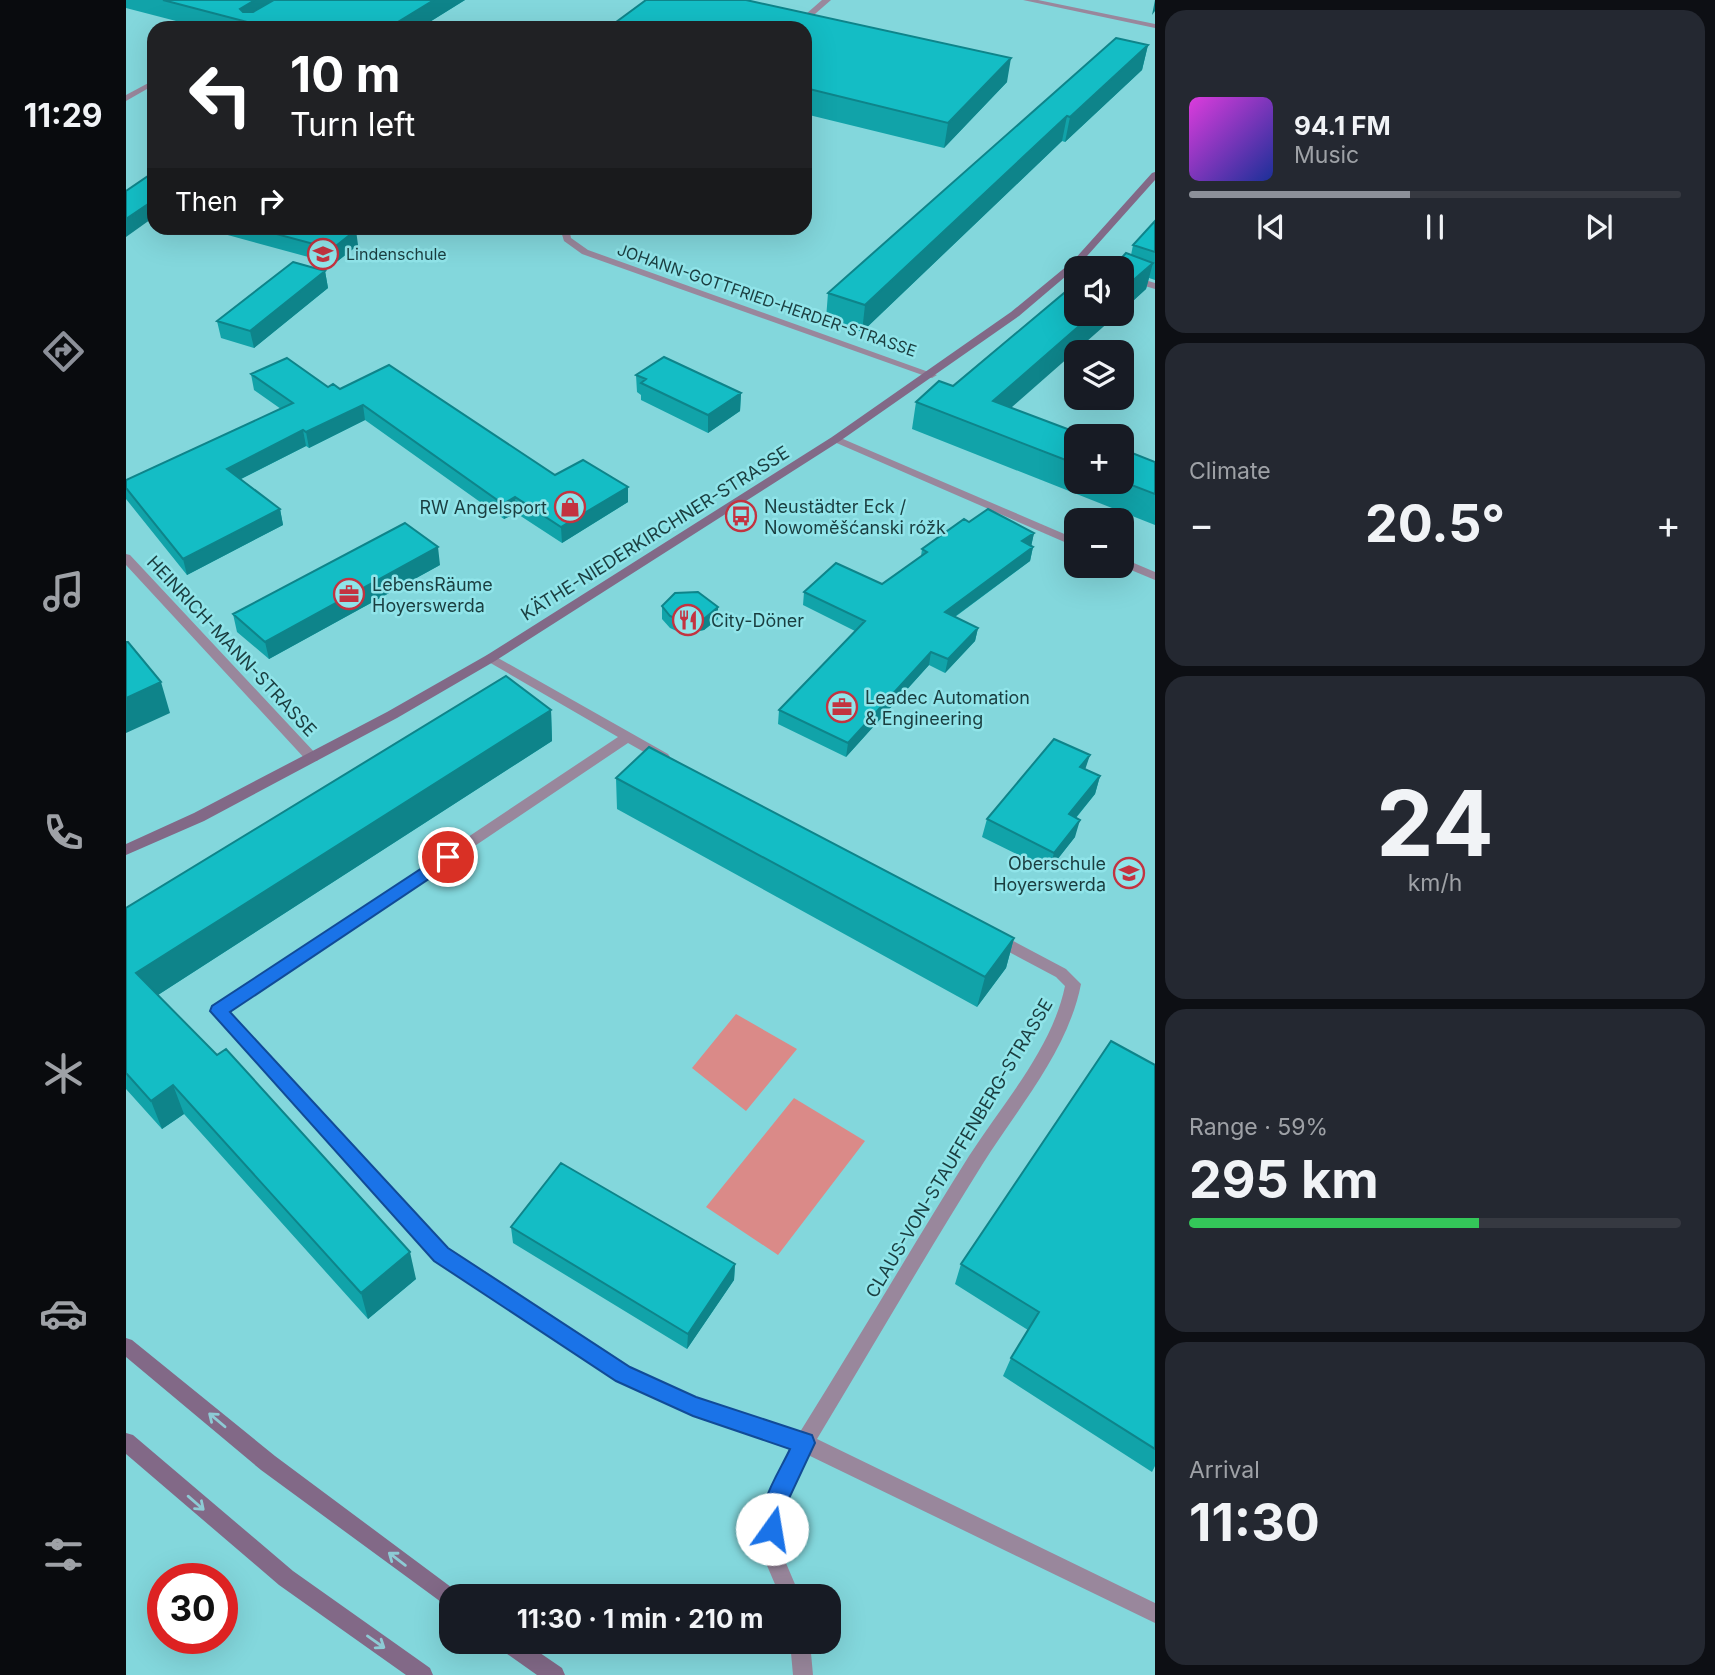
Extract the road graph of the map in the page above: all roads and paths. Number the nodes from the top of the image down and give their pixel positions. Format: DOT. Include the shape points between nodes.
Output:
graph roads {
  1 [pos="827,0"];
  2 [pos="1027,0"];
  3 [pos="802,21"];
  4 [pos="1155,26"];
  5 [pos="147,86"];
  6 [pos="126,98"];
  7 [pos="1155,175"];
  8 [pos="566,235"];
  9 [pos="1082,256"];
  10 [pos="1064,273"];
  11 [pos="1134,280"];
  12 [pos="1155,286"];
  13 [pos="932,374"];
  14 [pos="836,439"];
  15 [pos="1064,538"];
  16 [pos="126,558"];
  17 [pos="1134,567"];
  18 [pos="1155,576"];
  19 [pos="491,658"];
  20 [pos="627,737"];
  21 [pos="313,758"];
  22 [pos="676,764"];
  23 [pos="126,850"];
  24 [pos="980,929"];
  25 [pos="126,1346"];
  26 [pos="126,1442"];
  27 [pos="804,1443"];
  28 [pos="785,1584"];
  29 [pos="439,1590"];
  30 [pos="1155,1613"];
  31 [pos="524,1654"];
  32 [pos="801,1654"];
  33 [pos="423,1675"];
  34 [pos="555,1675"];
  35 [pos="803,1675"];
  1 -- 3 [label="street"];
  2 -- 4 [label="street"];
  5 -- 6 [label="street"];
  7 -- 9 [label="street, KÄTHE-NIEDERKIRCHNER-STRASSE"];
  8 -- 13 [label="street, JOHANN-GOTTFRIED-HERDER-STRASSE" via="585,253"];
  10 -- 13 [label="street, KÄTHE-NIEDERKIRCHNER-STRASSE"];
  11 -- 12 [label="street"];
  13 -- 14 [label="street, KÄTHE-NIEDERKIRCHNER-STRASSE"];
  14 -- 15 [label="street"];
  14 -- 19 [label="street, KÄTHE-NIEDERKIRCHNER-STRASSE"];
  16 -- 21 [label="street, HEINRICH-MANN-STRASSE"];
  17 -- 18 [label="street"];
  19 -- 20 [label="street"];
  19 -- 21 [label="street, KÄTHE-NIEDERKIRCHNER-STRASSE"];
  20 -- 22 [label="street"];
  20 -- 27 [label="street" via="218,1011 441,1255 623,1374 693,1406"];
  21 -- 23 [label="street, KÄTHE-NIEDERKIRCHNER-STRASSE"];
  24 -- 27 [label="street, CLAUS-VON-STAUFFENBERG-STRASSE" via="1061,973 1073,984 1073,999"];
  29 -- 25 [label="street, one-way" via="268,1463"];
  26 -- 33 [label="street, one-way" via="286,1578"];
  27 -- 28 [label="street, CLAUS-VON-STAUFFENBERG-STRASSE" via="774,1508 770,1549"];
  27 -- 30 [label="street"];
  31 -- 34 [label="street"];
  32 -- 35 [label="street"];
}
